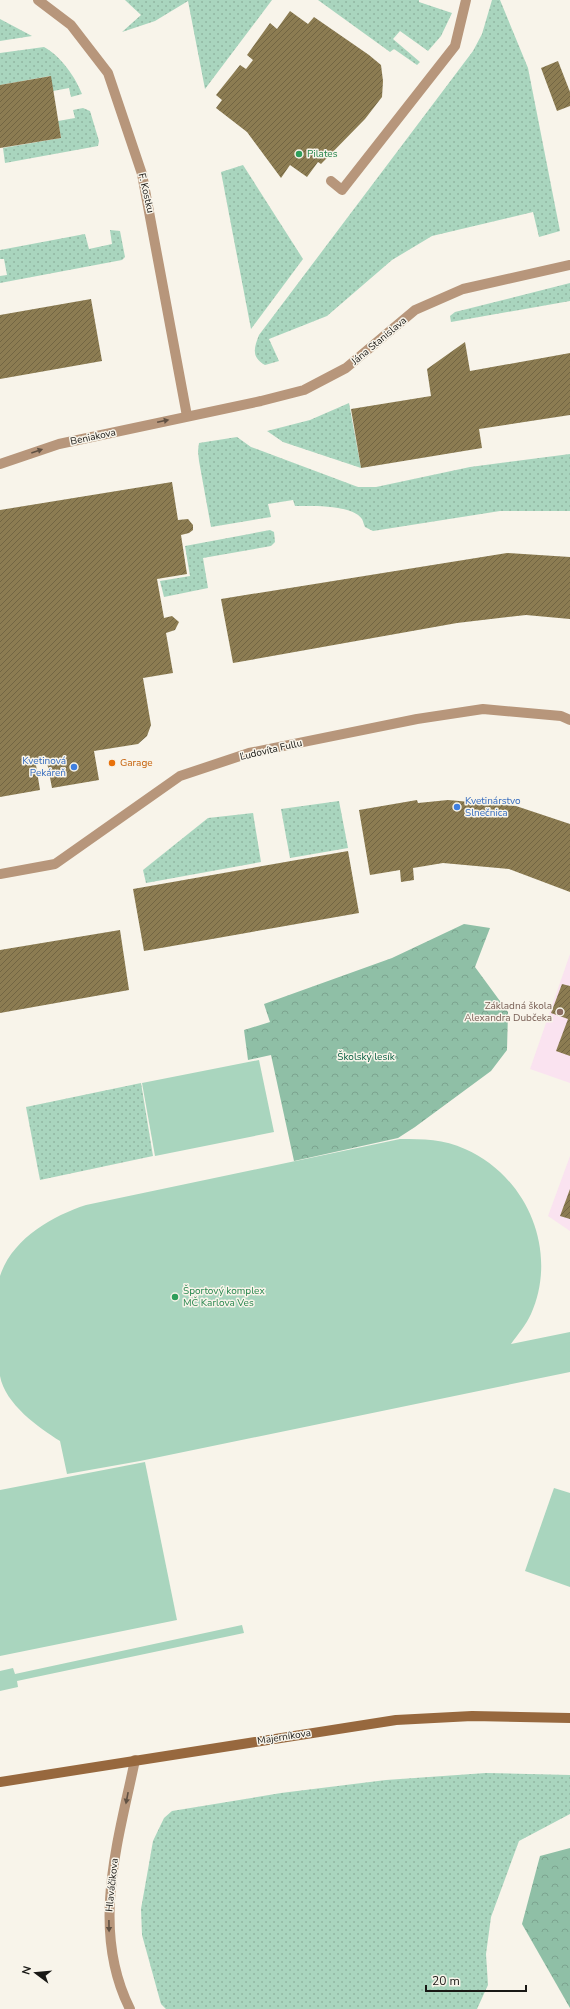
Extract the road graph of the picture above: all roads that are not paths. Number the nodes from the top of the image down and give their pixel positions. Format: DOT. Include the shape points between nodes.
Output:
graph roads {
  1 [pos="38,0"];
  2 [pos="466,0"];
  3 [pos="331,181"];
  4 [pos="570,266"];
  5 [pos="187,416"];
  6 [pos="0,464"];
  7 [pos="570,720"];
  8 [pos="0,874"];
  9 [pos="570,1718"];
  10 [pos="135,1760"];
  11 [pos="0,1782"];
  12 [pos="130,2009"];
  1 -- 5 [label="street, F. Kostku" via="70,25 108,73 142,174"];
  2 -- 3 [label="street" via="455,46 342,190"];
  4 -- 5 [label="street, Jána Stanislava" via="463,289 415,310 346,368 304,390"];
  6 -- 5 [label="street, Beniakova, one-way" via="59,444"];
  7 -- 8 [label="street, Ľudovíta Fullu" via="561,716 483,709 417,719 249,753 180,776 55,864"];
  9 -- 10 [label="street, Majerníkova" via="472,1716 396,1720"];
  10 -- 11 [label="street, Majerníkova"];
  10 -- 12 [label="street, Hlaváčikova, one-way" via="112,1867 109,1916 109,1943 116,1977"];
}
